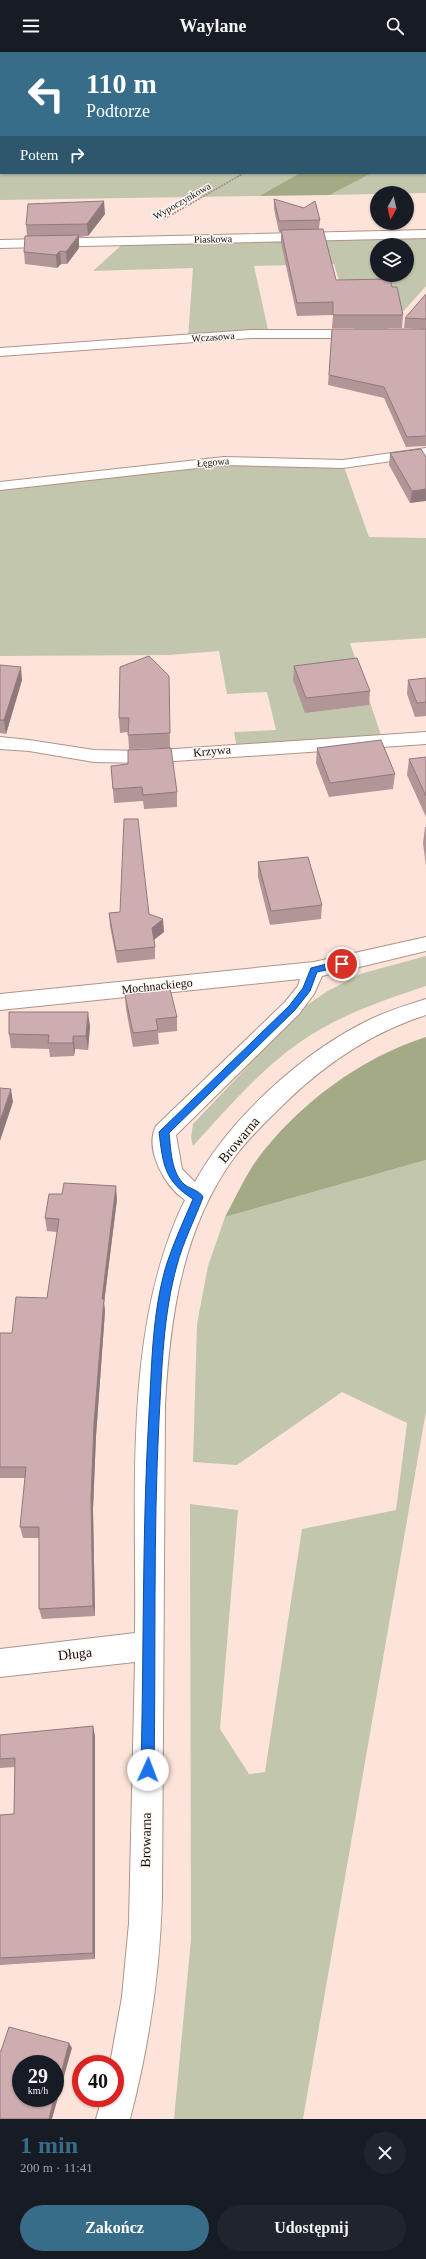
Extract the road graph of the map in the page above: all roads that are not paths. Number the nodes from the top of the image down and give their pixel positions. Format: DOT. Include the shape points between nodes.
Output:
graph roads {
  1 [pos="426,234"];
  2 [pos="0,244"];
  3 [pos="376,334"];
  4 [pos="0,352"];
  5 [pos="426,452"];
  6 [pos="0,486"];
  7 [pos="426,738"];
  8 [pos="0,742"];
  9 [pos="426,944"];
  10 [pos="314,970"];
  11 [pos="0,1002"];
  12 [pos="426,1007"];
  13 [pos="198,1197"];
  14 [pos="150,1646"];
  15 [pos="0,1663"];
  16 [pos="113,2119"];
  1 -- 2 [label="street, Piaskowa"];
  3 -- 4 [label="street, Wczasowa" via="251,334"];
  5 -- 6 [label="street, Łęgowa" via="343,464 224,460"];
  7 -- 8 [label="street, Krzywa" via="137,757 106,757 24,743"];
  9 -- 10 [label="street, Mochnackiego"];
  10 -- 11 [label="street, Mochnackiego"];
  10 -- 13 [label="street" via="307,989 292,1008 164,1132 167,1159 173,1176 182,1187"];
  12 -- 13 [label="street, Browarna" via="384,1022 350,1040 308,1068 281,1091 225,1152"];
  13 -- 14 [label="street, Browarna" via="172,1263 159,1337 150,1484"];
  14 -- 15 [label="street, Długa"];
  14 -- 16 [label="street, Browarna" via="145,1924 135,2018 124,2080"];
}
